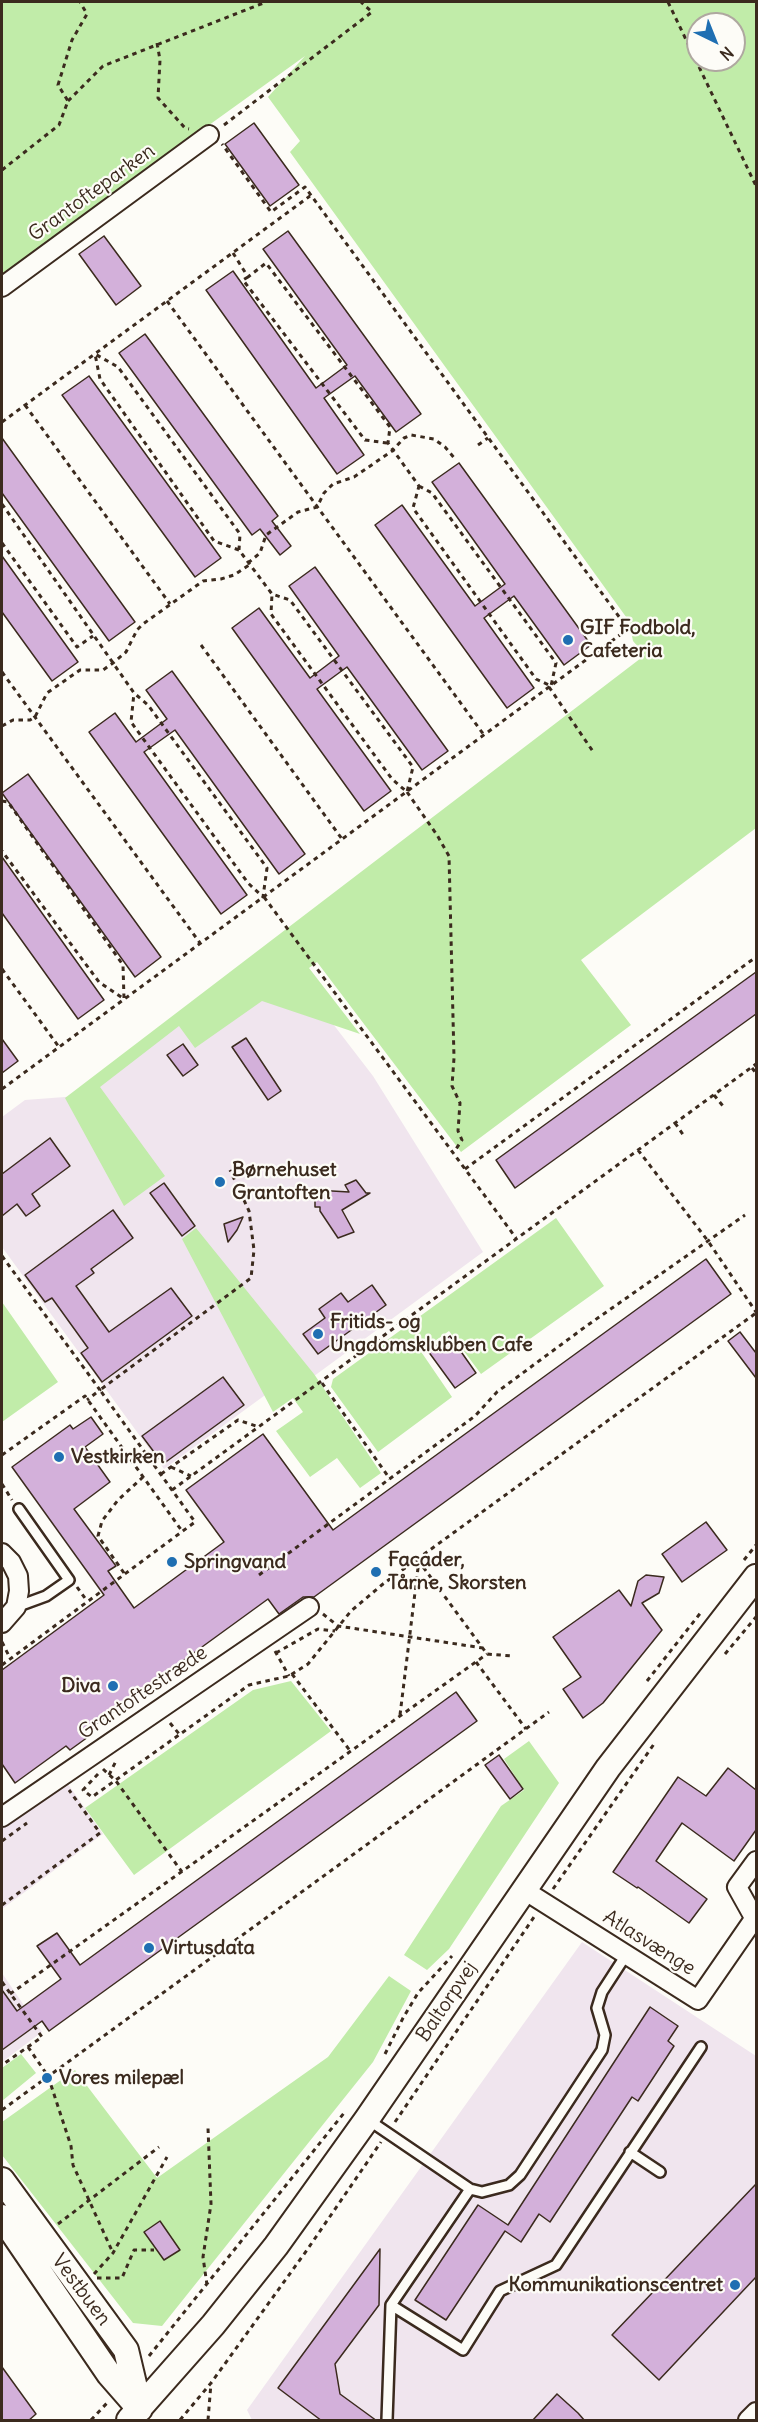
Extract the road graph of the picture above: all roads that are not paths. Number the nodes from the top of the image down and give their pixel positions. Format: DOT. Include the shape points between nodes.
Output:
graph roads {
  1 [pos="209,135"];
  2 [pos="2,287"];
  3 [pos="19,1509"];
  4 [pos="2,1553"];
  5 [pos="750,1569"];
  6 [pos="16,1607"];
  7 [pos="317,1611"];
  8 [pos="2,1623"];
  9 [pos="2,1817"];
  10 [pos="756,1861"];
  11 [pos="534,1896"];
  12 [pos="755,1920"];
  13 [pos="626,1955"];
  14 [pos="701,2046"];
  15 [pos="358,2113"];
  16 [pos="630,2152"];
  17 [pos="660,2172"];
  18 [pos="2,2180"];
  19 [pos="470,2189"];
  20 [pos="2,2217"];
  21 [pos="391,2305"];
  22 [pos="756,2412"];
  23 [pos="139,2417"];
  24 [pos="387,2421"];
  25 [pos="748,2421"];
  1 -- 2 [label="street, Grantofteparken"];
  3 -- 6 [label="lane" via="69,1580 46,1596"];
  4 -- 6 [label="street" via="18,1576"];
  5 -- 11 [label="street, Baltorpvej" via="608,1768"];
  6 -- 8 [label="street"];
  7 -- 9 [label="street, Grantoftestræde"];
  10 -- 12 [label="street, Atlasvænge" via="736,1887"];
  11 -- 13 [label="street, Atlasvænge"];
  11 -- 15 [label="street, Baltorpvej"];
  12 -- 13 [label="street, Atlasvænge" via="698,2000"];
  13 -- 19 [label="lane" via="602,1992 597,2008 605,2036 602,2050 520,2175 509,2185 482,2192"];
  14 -- 16 [label="lane"];
  15 -- 19 [label="lane"];
  15 -- 23 [label="street, Baltorpvej" via="269,2254"];
  16 -- 17 [label="lane"];
  16 -- 21 [label="lane" via="556,2265 500,2291 463,2350"];
  18 -- 23 [label="street, Vestbuen" via="126,2350"];
  19 -- 21 [label="lane"];
  20 -- 23 [label="street, Vestbuen"];
  21 -- 24 [label="lane"];
  22 -- 25 [label="street"];
}
